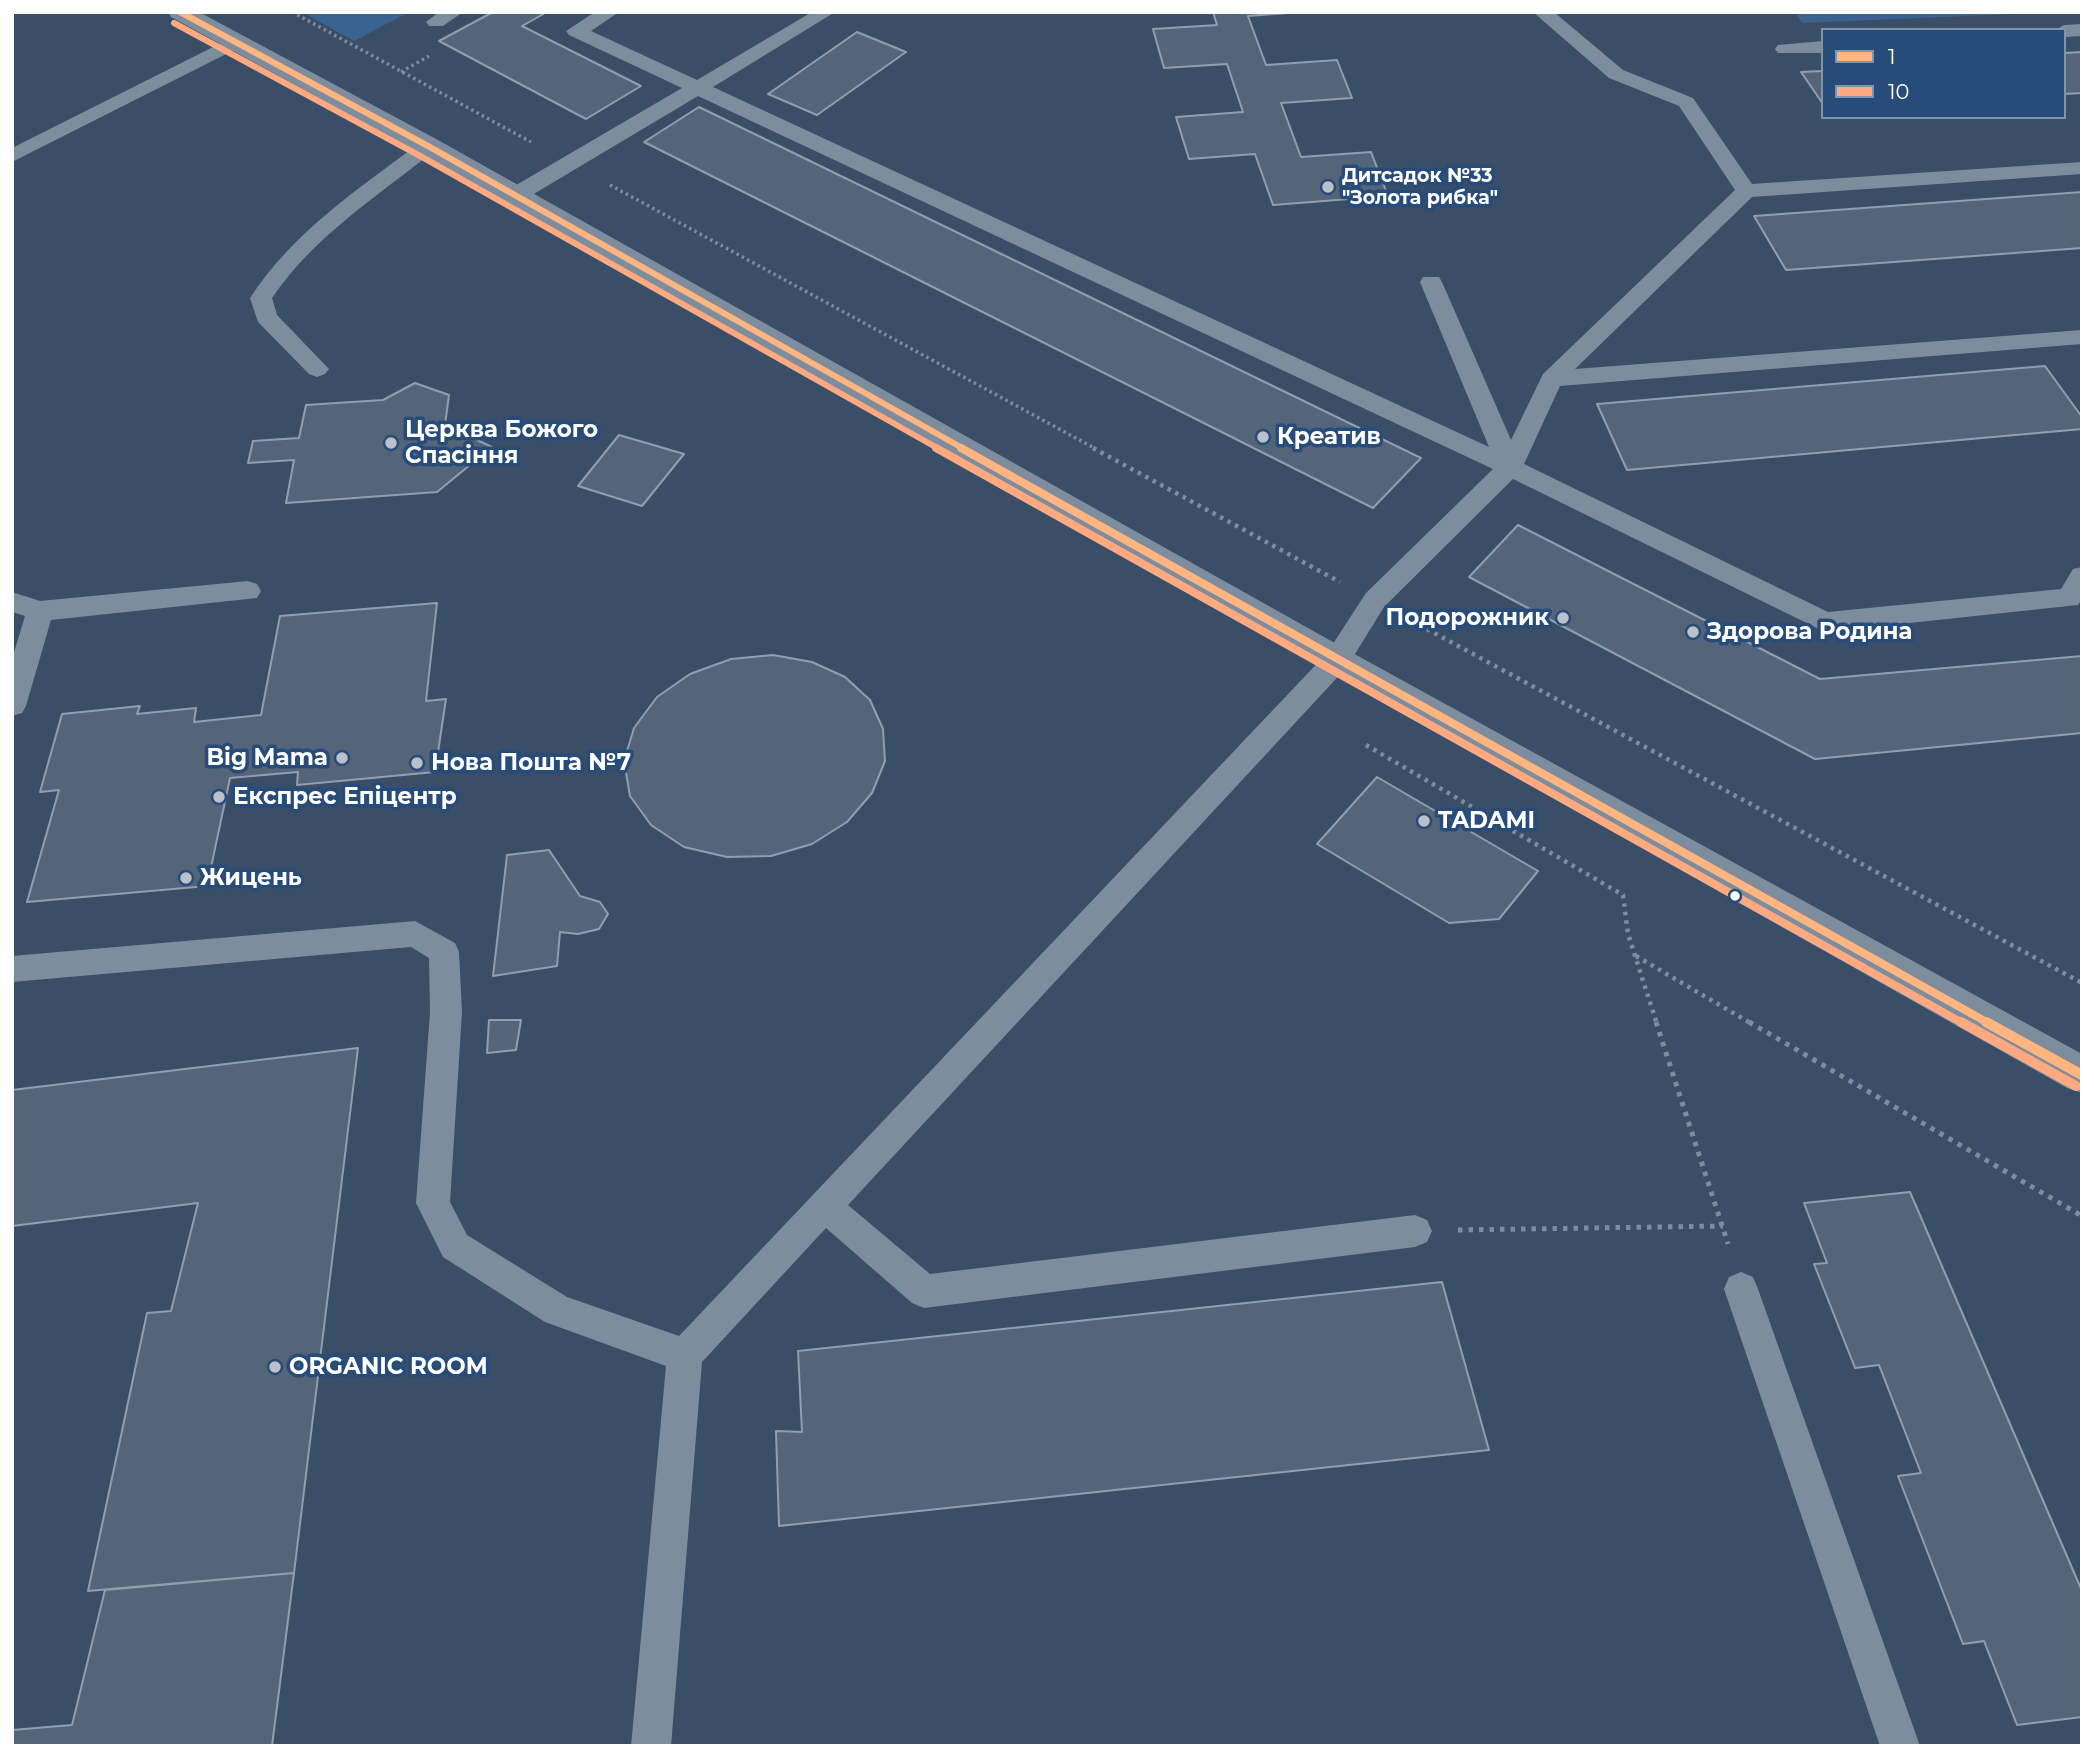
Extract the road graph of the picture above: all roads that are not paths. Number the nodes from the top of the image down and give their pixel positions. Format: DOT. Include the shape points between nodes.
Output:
graph roads {
  1 [pos="180,12"];
  2 [pos="454,12"];
  3 [pos="610,12"];
  4 [pos="826,12"];
  5 [pos="1542,12"];
  6 [pos="436,22"];
  7 [pos="235,42"];
  8 [pos="1821,47"];
  9 [pos="1785,49"];
  10 [pos="695,89"];
  11 [pos="429,146"];
  12 [pos="12,156"];
  13 [pos="2082,168"];
  14 [pos="1746,191"];
  15 [pos="514,196"];
  16 [pos="1431,282"];
  17 [pos="2082,337"];
  18 [pos="317,369"];
  19 [pos="1551,379"];
  20 [pos="1510,467"];
  21 [pos="2082,576"];
  22 [pos="247,591"];
  23 [pos="12,602"];
  24 [pos="40,611"];
  25 [pos="1337,660"];
  26 [pos="12,706"];
  27 [pos="12,969"];
  28 [pos="2082,1075"];
  29 [pos="824,1205"];
  30 [pos="1415,1231"];
  31 [pos="1741,1289"];
  32 [pos="685,1355"];
  33 [pos="651,1746"];
  34 [pos="1900,1746"];
  1 -- 7 [label="street"];
  2 -- 6 [label="lane"];
  3 -- 10 [label="lane" via="576,31"];
  4 -- 10 [label="lane"];
  5 -- 14 [label="lane" via="1616,74 1686,103"];
  7 -- 11 [label="street"];
  7 -- 12 [label="lane"];
  8 -- 9 [label="lane"];
  10 -- 15 [label="lane"];
  10 -- 20 [label="lane"];
  11 -- 15 [label="street"];
  11 -- 18 [label="lane" via="316,234 274,277 261,298 266,317"];
  13 -- 14 [label="lane"];
  14 -- 19 [label="lane"];
  15 -- 25 [label="street"];
  16 -- 20 [label="lane"];
  17 -- 19 [label="lane"];
  19 -- 20 [label="lane"];
  20 -- 21 [label="lane" via="1825,622 2069,598"];
  20 -- 25 [label="lane" via="1375,600"];
  22 -- 24 [label="lane"];
  23 -- 24 [label="lane"];
  24 -- 26 [label="lane"];
  25 -- 28 [label="street"];
  25 -- 29 [label="lane"];
  27 -- 32 [label="lane" via="415,934 444,953 446,1012 433,1203 455,1246 557,1310"];
  29 -- 30 [label="lane" via="924,1291"];
  29 -- 32 [label="lane"];
  31 -- 34 [label="lane"];
  32 -- 33 [label="lane"];
}
